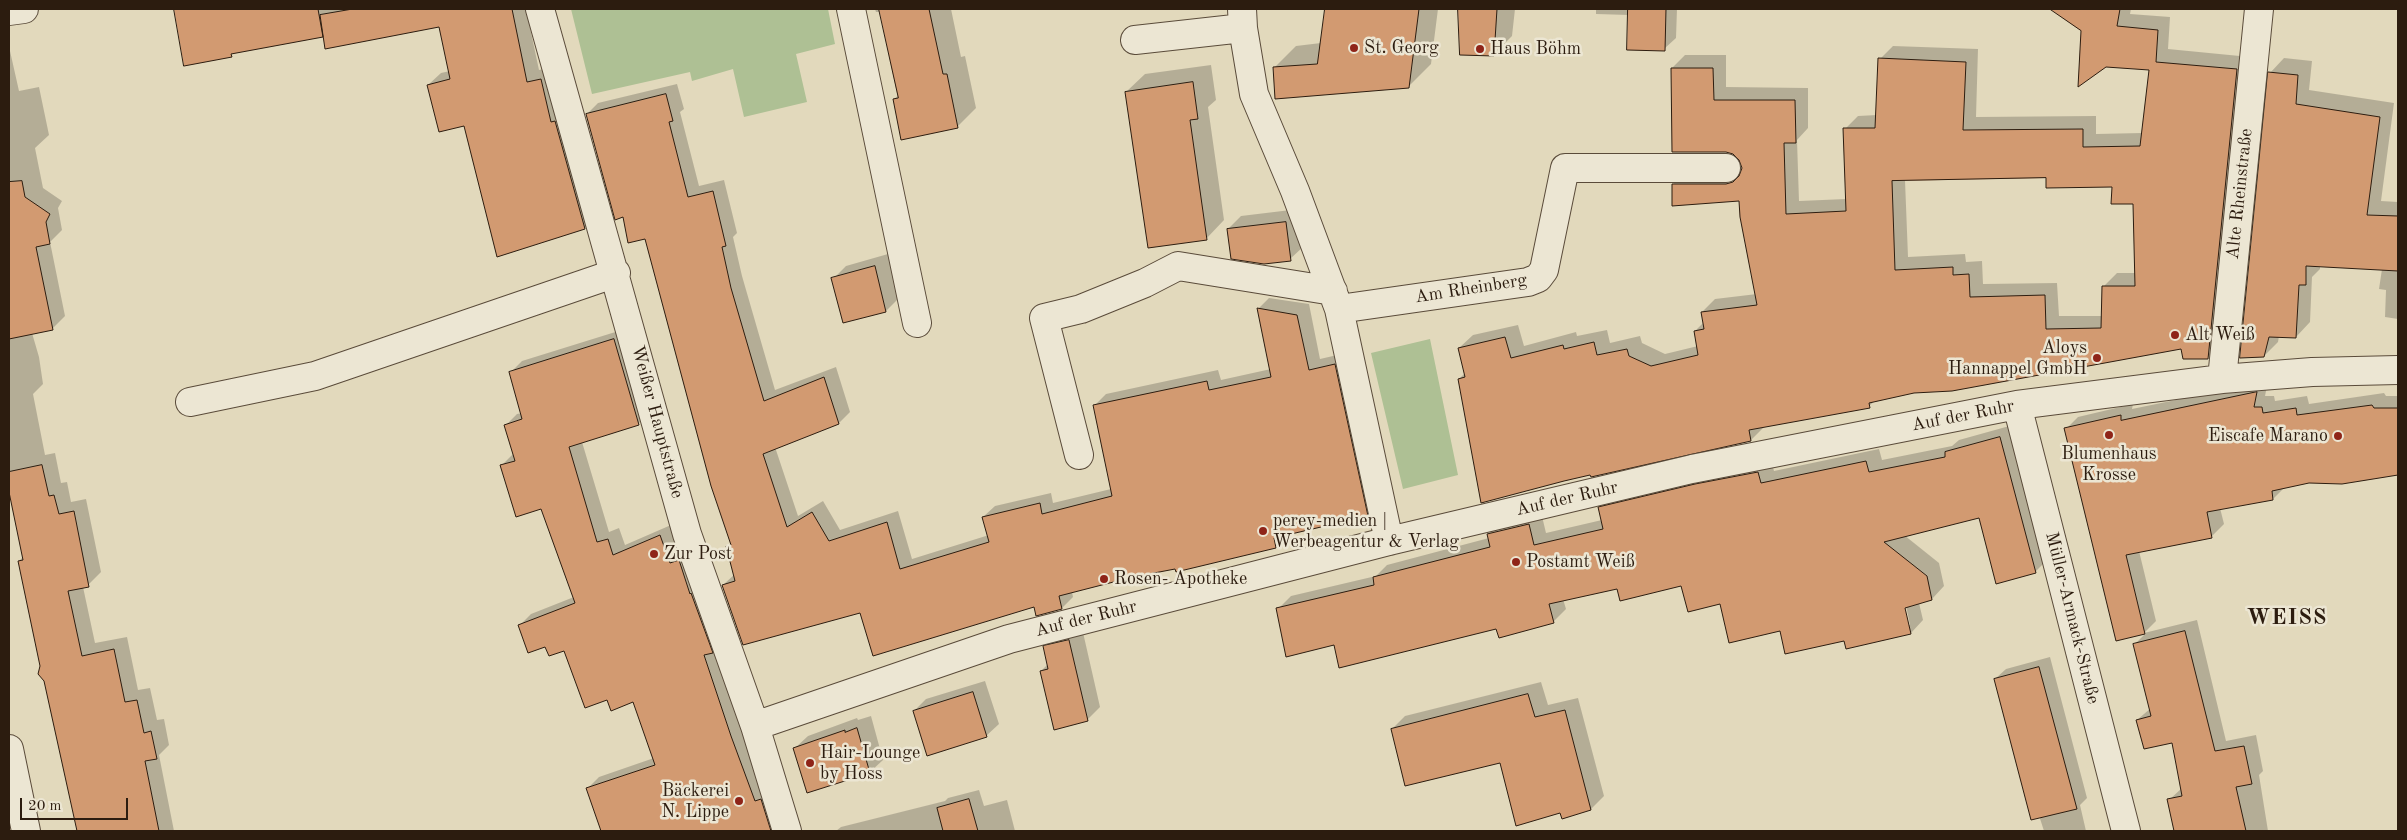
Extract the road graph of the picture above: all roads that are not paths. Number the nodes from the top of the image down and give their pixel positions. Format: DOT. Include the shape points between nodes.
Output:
graph roads {
  1 [pos="24,9"];
  2 [pos="540,9"];
  3 [pos="850,9"];
  4 [pos="2258,9"];
  5 [pos="9,12"];
  6 [pos="1243,18"];
  7 [pos="1135,40"];
  8 [pos="1726,168"];
  9 [pos="616,273"];
  10 [pos="1336,300"];
  11 [pos="918,322"];
  12 [pos="2398,370"];
  13 [pos="2222,379"];
  14 [pos="190,402"];
  15 [pos="2018,405"];
  16 [pos="1079,455"];
  17 [pos="1389,541"];
  18 [pos="756,726"];
  19 [pos="9,749"];
  20 [pos="26,831"];
  21 [pos="788,831"];
  22 [pos="2126,831"];
  1 -- 5 [label="street"];
  2 -- 9 [label="street, Weißer Hauptstraße"];
  3 -- 11 [label="street"];
  4 -- 13 [label="street, Alte Rheinstraße"];
  6 -- 7 [label="street"];
  6 -- 10 [label="street" via="1254,94"];
  8 -- 10 [label="street, Am Rheinberg" via="1565,168 1544,270 1538,278 1528,282"];
  9 -- 14 [label="street" via="315,376"];
  9 -- 18 [label="street, Weißer Hauptstraße" via="687,534"];
  10 -- 16 [label="street" via="1178,266 1081,309 1044,318"];
  10 -- 17 [label="street"];
  12 -- 13 [label="street, Auf der Ruhr"];
  13 -- 15 [label="street, Auf der Ruhr"];
  15 -- 17 [label="street, Auf der Ruhr" via="1692,469"];
  15 -- 22 [label="street, Müller-Armack-Straße"];
  17 -- 18 [label="street, Auf der Ruhr" via="1010,638"];
  18 -- 21 [label="street, Weißer Hauptstraße"];
  19 -- 20 [label="street"];
}
